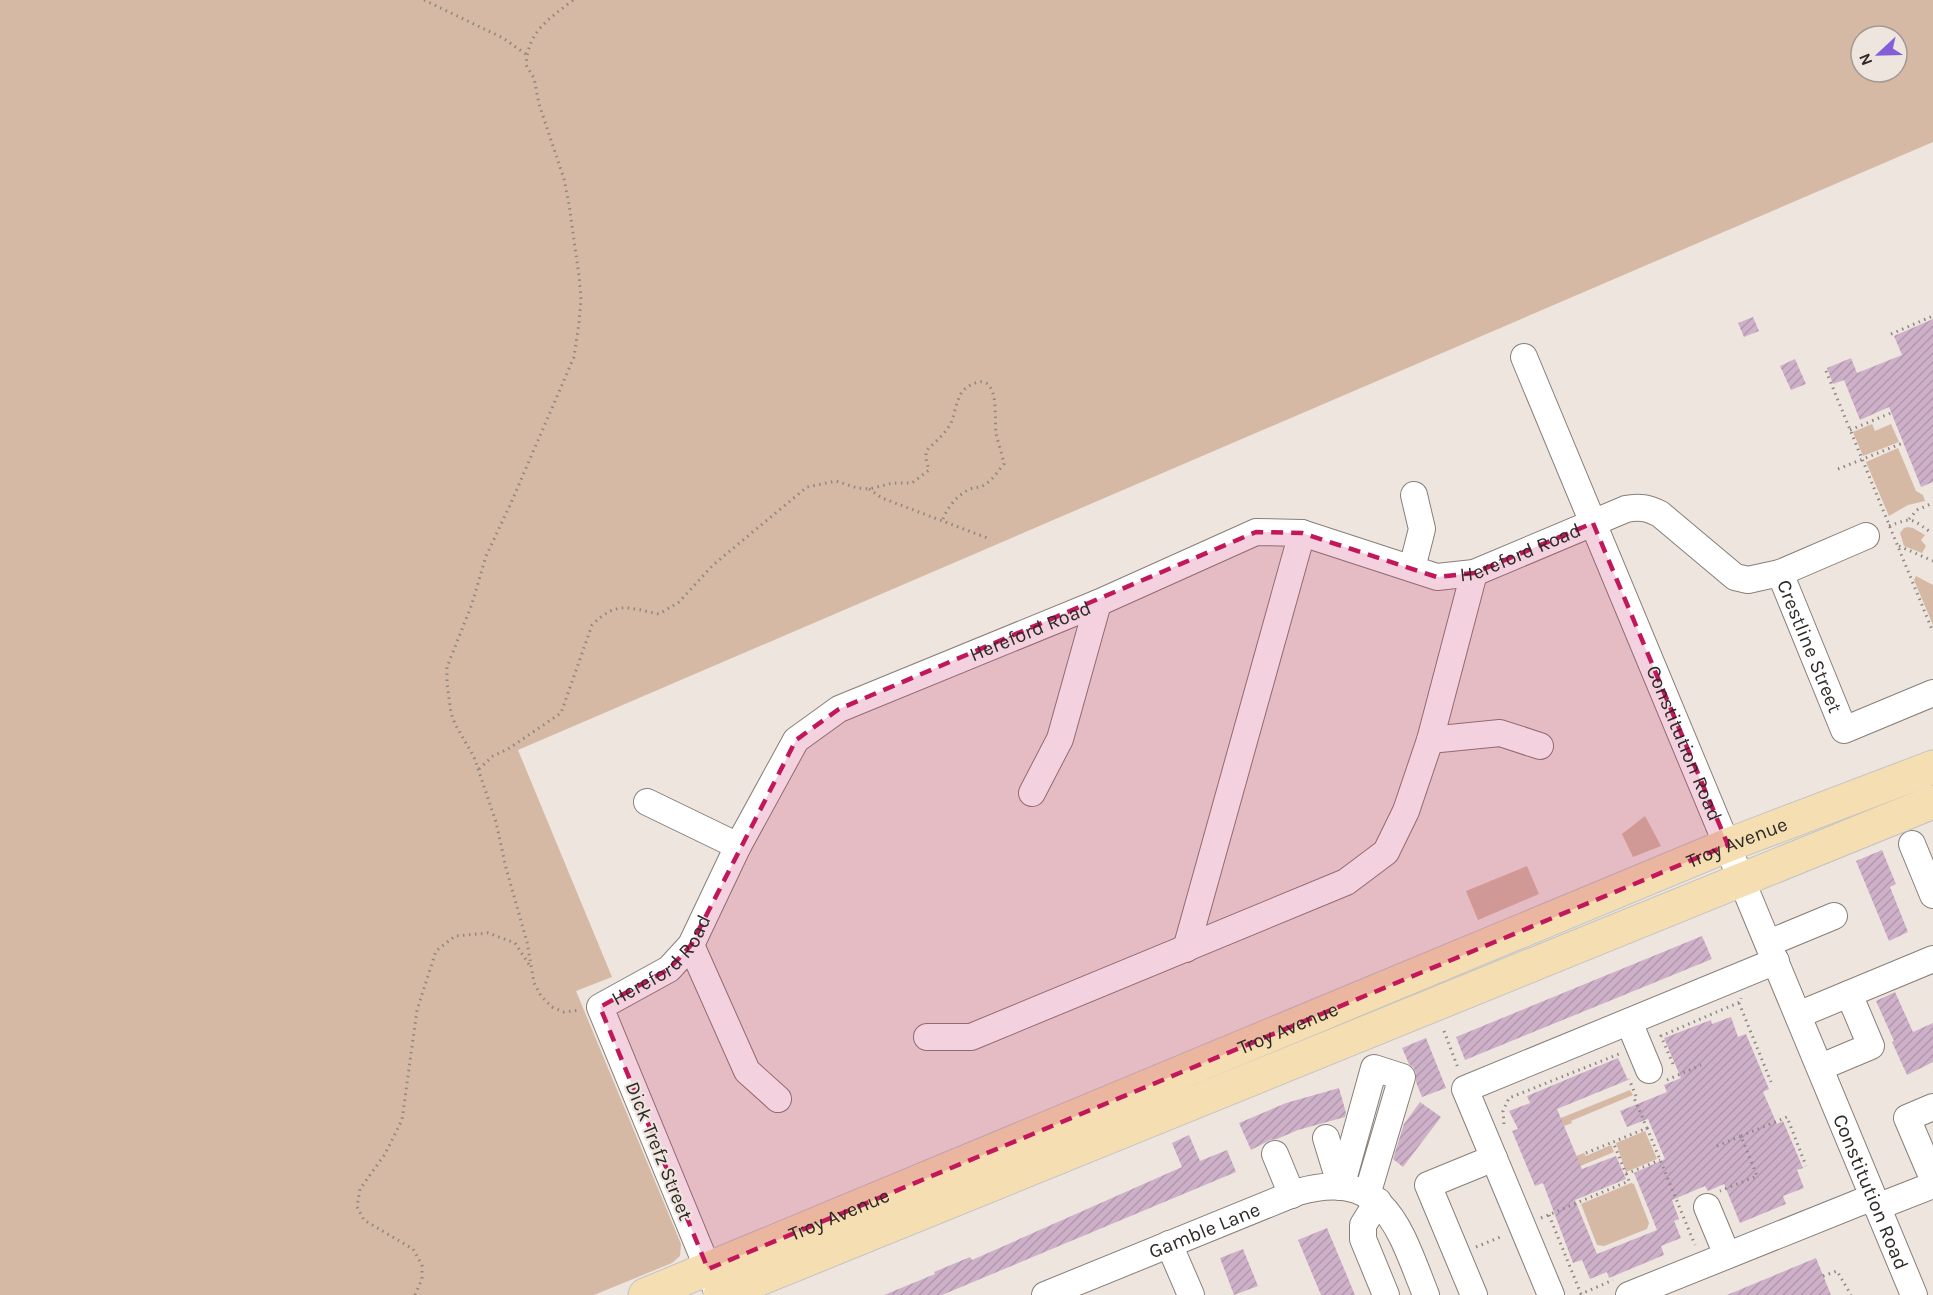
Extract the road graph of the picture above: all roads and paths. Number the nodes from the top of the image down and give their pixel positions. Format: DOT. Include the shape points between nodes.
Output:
graph roads {
  1 [pos="424,0"];
  2 [pos="573,0"];
  3 [pos="527,55"];
  4 [pos="1933,316"];
  5 [pos="1891,334"];
  6 [pos="1524,357"];
  7 [pos="1826,371"];
  8 [pos="1891,413"];
  9 [pos="1850,430"];
  10 [pos="1903,443"];
  11 [pos="1862,460"];
  12 [pos="1838,469"];
  13 [pos="869,489"];
  14 [pos="1414,495"];
  15 [pos="1933,503"];
  16 [pos="1909,519"];
  17 [pos="942,521"];
  18 [pos="1593,523"];
  19 [pos="1890,526"];
  20 [pos="1929,531"];
  21 [pos="1302,533"];
  22 [pos="1866,536"];
  23 [pos="990,539"];
  24 [pos="1898,546"];
  25 [pos="1933,561"];
  26 [pos="1412,568"];
  27 [pos="1474,573"];
  28 [pos="1780,573"];
  29 [pos="1098,603"];
  30 [pos="1933,632"];
  31 [pos="1933,693"];
  32 [pos="1430,740"];
  33 [pos="1540,746"];
  34 [pos="1933,767"];
  35 [pos="478,769"];
  36 [pos="1032,793"];
  37 [pos="647,802"];
  38 [pos="1933,802"];
  39 [pos="1912,844"];
  40 [pos="1728,845"];
  41 [pos="738,846"];
  42 [pos="1742,878"];
  43 [pos="1933,895"];
  44 [pos="1834,916"];
  45 [pos="691,945"];
  46 [pos="1186,949"];
  47 [pos="1773,952"];
  48 [pos="1933,959"];
  49 [pos="531,968"];
  50 [pos="1849,994"];
  51 [pos="1742,996"];
  52 [pos="1738,1003"];
  53 [pos="600,1007"];
  54 [pos="1798,1015"];
  55 [pos="1629,1022"];
  56 [pos="1444,1031"];
  57 [pos="927,1037"];
  58 [pos="1470,1063"];
  59 [pos="1622,1063"];
  60 [pos="1821,1067"];
  61 [pos="1649,1069"];
  62 [pos="1771,1082"];
  63 [pos="778,1100"];
  64 [pos="1933,1107"];
  65 [pos="1504,1127"];
  66 [pos="1647,1128"];
  67 [pos="1741,1136"];
  68 [pos="1326,1138"];
  69 [pos="1613,1142"];
  70 [pos="1717,1146"];
  71 [pos="1586,1153"];
  72 [pos="1275,1154"];
  73 [pos="1494,1158"];
  74 [pos="1660,1160"];
  75 [pos="1806,1166"];
  76 [pos="1626,1174"];
  77 [pos="1933,1179"];
  78 [pos="1933,1185"];
  79 [pos="1341,1187"];
  80 [pos="1292,1195"];
  81 [pos="1373,1198"];
  82 [pos="1710,1200"];
  83 [pos="1875,1202"];
  84 [pos="1549,1215"];
  85 [pos="1523,1227"];
  86 [pos="1170,1244"];
  87 [pos="1696,1247"];
  88 [pos="1457,1255"];
  89 [pos="1727,1256"];
  90 [pos="1823,1276"];
  91 [pos="716,1286"];
  92 [pos="1626,1286"];
  93 [pos="415,1295"];
  94 [pos="645,1295"];
  95 [pos="1045,1295"];
  96 [pos="1191,1295"];
  97 [pos="1386,1295"];
  98 [pos="1426,1295"];
  99 [pos="1474,1295"];
  100 [pos="1551,1295"];
  101 [pos="1851,1295"];
  102 [pos="1914,1295"];
  1 -- 3 [label="path" via="503,38"];
  2 -- 3 [label="path" via="539,27"];
  3 -- 35 [label="path" via="526,65 534,78 564,179 581,299 574,357 486,556 447,667 451,712"];
  4 -- 5 [label="path"];
  6 -- 18 [label="street, Constitution Road"];
  7 -- 9 [label="path"];
  8 -- 9 [label="path"];
  9 -- 11 [label="path"];
  10 -- 11 [label="path"];
  11 -- 12 [label="path"];
  11 -- 19 [label="path"];
  13 -- 17 [label="path" via="882,498"];
  13 -- 17 [label="path" via="912,483 929,470 926,451 950,424 961,394 983,382 990,387 994,399 996,432 1004,464 982,487 972,488 950,505"];
  13 -- 35 [label="path" via="836,481 807,487 713,564 680,602 659,614 626,607 603,615 592,625 561,713"];
  14 -- 26 [label="street" via="1422,529"];
  15 -- 16 [label="path" via="1917,510"];
  16 -- 19 [label="path"];
  16 -- 20 [label="path"];
  17 -- 23 [label="path"];
  18 -- 27 [label="street, Hereford Road"];
  18 -- 28 [label="street, Crestline Street" via="1626,509 1649,508 1735,577 1748,580"];
  18 -- 40 [label="street, Constitution Road"];
  19 -- 22 [label="path"];
  19 -- 24 [label="path"];
  21 -- 26 [label="street, Hereford Road"];
  21 -- 29 [label="street, Hereford Road" via="1256,532"];
  21 -- 46 [label="street"];
  22 -- 28 [label="street"];
  24 -- 25 [label="path"];
  24 -- 30 [label="path"];
  26 -- 27 [label="street, Hereford Road" via="1437,577"];
  27 -- 32 [label="street"];
  28 -- 31 [label="street, Crestline Street" via="1844,730"];
  29 -- 36 [label="street" via="1060,739"];
  29 -- 41 [label="street, Hereford Road" via="839,709 796,740"];
  32 -- 33 [label="street" via="1500,733"];
  32 -- 46 [label="street" via="1406,811 1386,852 1346,882"];
  34 -- 40 [label="main road, Troy Avenue"];
  35 -- 49 [label="path" via="496,822"];
  37 -- 41 [label="street"];
  38 -- 42 [label="main road, Troy Avenue"];
  39 -- 43 [label="street"];
  40 -- 42 [label="street, Constitution Road"];
  40 -- 91 [label="main road, Troy Avenue"];
  41 -- 45 [label="street, Hereford Road"];
  42 -- 47 [label="street, Constitution Road"];
  42 -- 91 [label="main road, Troy Avenue"];
  44 -- 47 [label="street"];
  45 -- 53 [label="street, Hereford Road" via="669,969"];
  45 -- 63 [label="street" via="747,1071"];
  46 -- 57 [label="street" via="971,1037"];
  47 -- 54 [label="street, Constitution Road"];
  47 -- 55 [label="street"];
  48 -- 50 [label="street"];
  49 -- 53 [label="path" via="534,983 552,1007 564,1012"];
  49 -- 93 [label="path" via="515,943 488,933 455,936 436,951 417,1010 402,1120 385,1154 360,1189 357,1207 364,1220 413,1249 422,1265 422,1279"];
  50 -- 54 [label="street"];
  50 -- 60 [label="street" via="1871,1046"];
  51 -- 52 [label="path"];
  52 -- 61 [label="path" via="1661,1036"];
  52 -- 62 [label="path"];
  53 -- 91 [label="street, Dick Trefz Street"];
  54 -- 60 [label="street, Constitution Road"];
  55 -- 61 [label="street"];
  55 -- 73 [label="street" via="1465,1089"];
  56 -- 58 [label="path" via="1458,1068"];
  59 -- 65 [label="path" via="1618,1053 1515,1095 1505,1104"];
  60 -- 83 [label="street, Constitution Road"];
  61 -- 66 [label="path"];
  64 -- 77 [label="street" via="1906,1118"];
  66 -- 69 [label="path"];
  66 -- 74 [label="path"];
  67 -- 70 [label="path"];
  67 -- 75 [label="path" via="1787,1118"];
  67 -- 82 [label="path" via="1757,1176"];
  68 -- 79 [label="street"];
  69 -- 71 [label="path"];
  69 -- 76 [label="path"];
  72 -- 80 [label="street"];
  73 -- 85 [label="street"];
  73 -- 88 [label="street" via="1428,1185"];
  74 -- 76 [label="path"];
  74 -- 87 [label="path"];
  76 -- 84 [label="path" via="1629,1181"];
  78 -- 83 [label="street"];
  79 -- 80 [label="street, Gamble Lane" via="1328,1185"];
  79 -- 81 [label="street, Gamble Lane"];
  79 -- 81 [label="street" via="1374,1068 1402,1077"];
  80 -- 86 [label="street, Gamble Lane"];
  81 -- 97 [label="street" via="1363,1225 1363,1239"];
  81 -- 98 [label="street" via="1392,1219"];
  82 -- 89 [label="street"];
  83 -- 89 [label="street" via="1832,1213"];
  83 -- 102 [label="street, Constitution Road"];
  84 -- 85 [label="path"];
  84 -- 92 [label="path" via="1581,1294"];
  85 -- 88 [label="path"];
  85 -- 100 [label="street"];
  86 -- 95 [label="street, Gamble Lane"];
  86 -- 96 [label="street"];
  88 -- 99 [label="street"];
  89 -- 92 [label="street"];
  90 -- 101 [label="path" via="1837,1271"];
  91 -- 94 [label="main road, Troy Avenue"];
}
